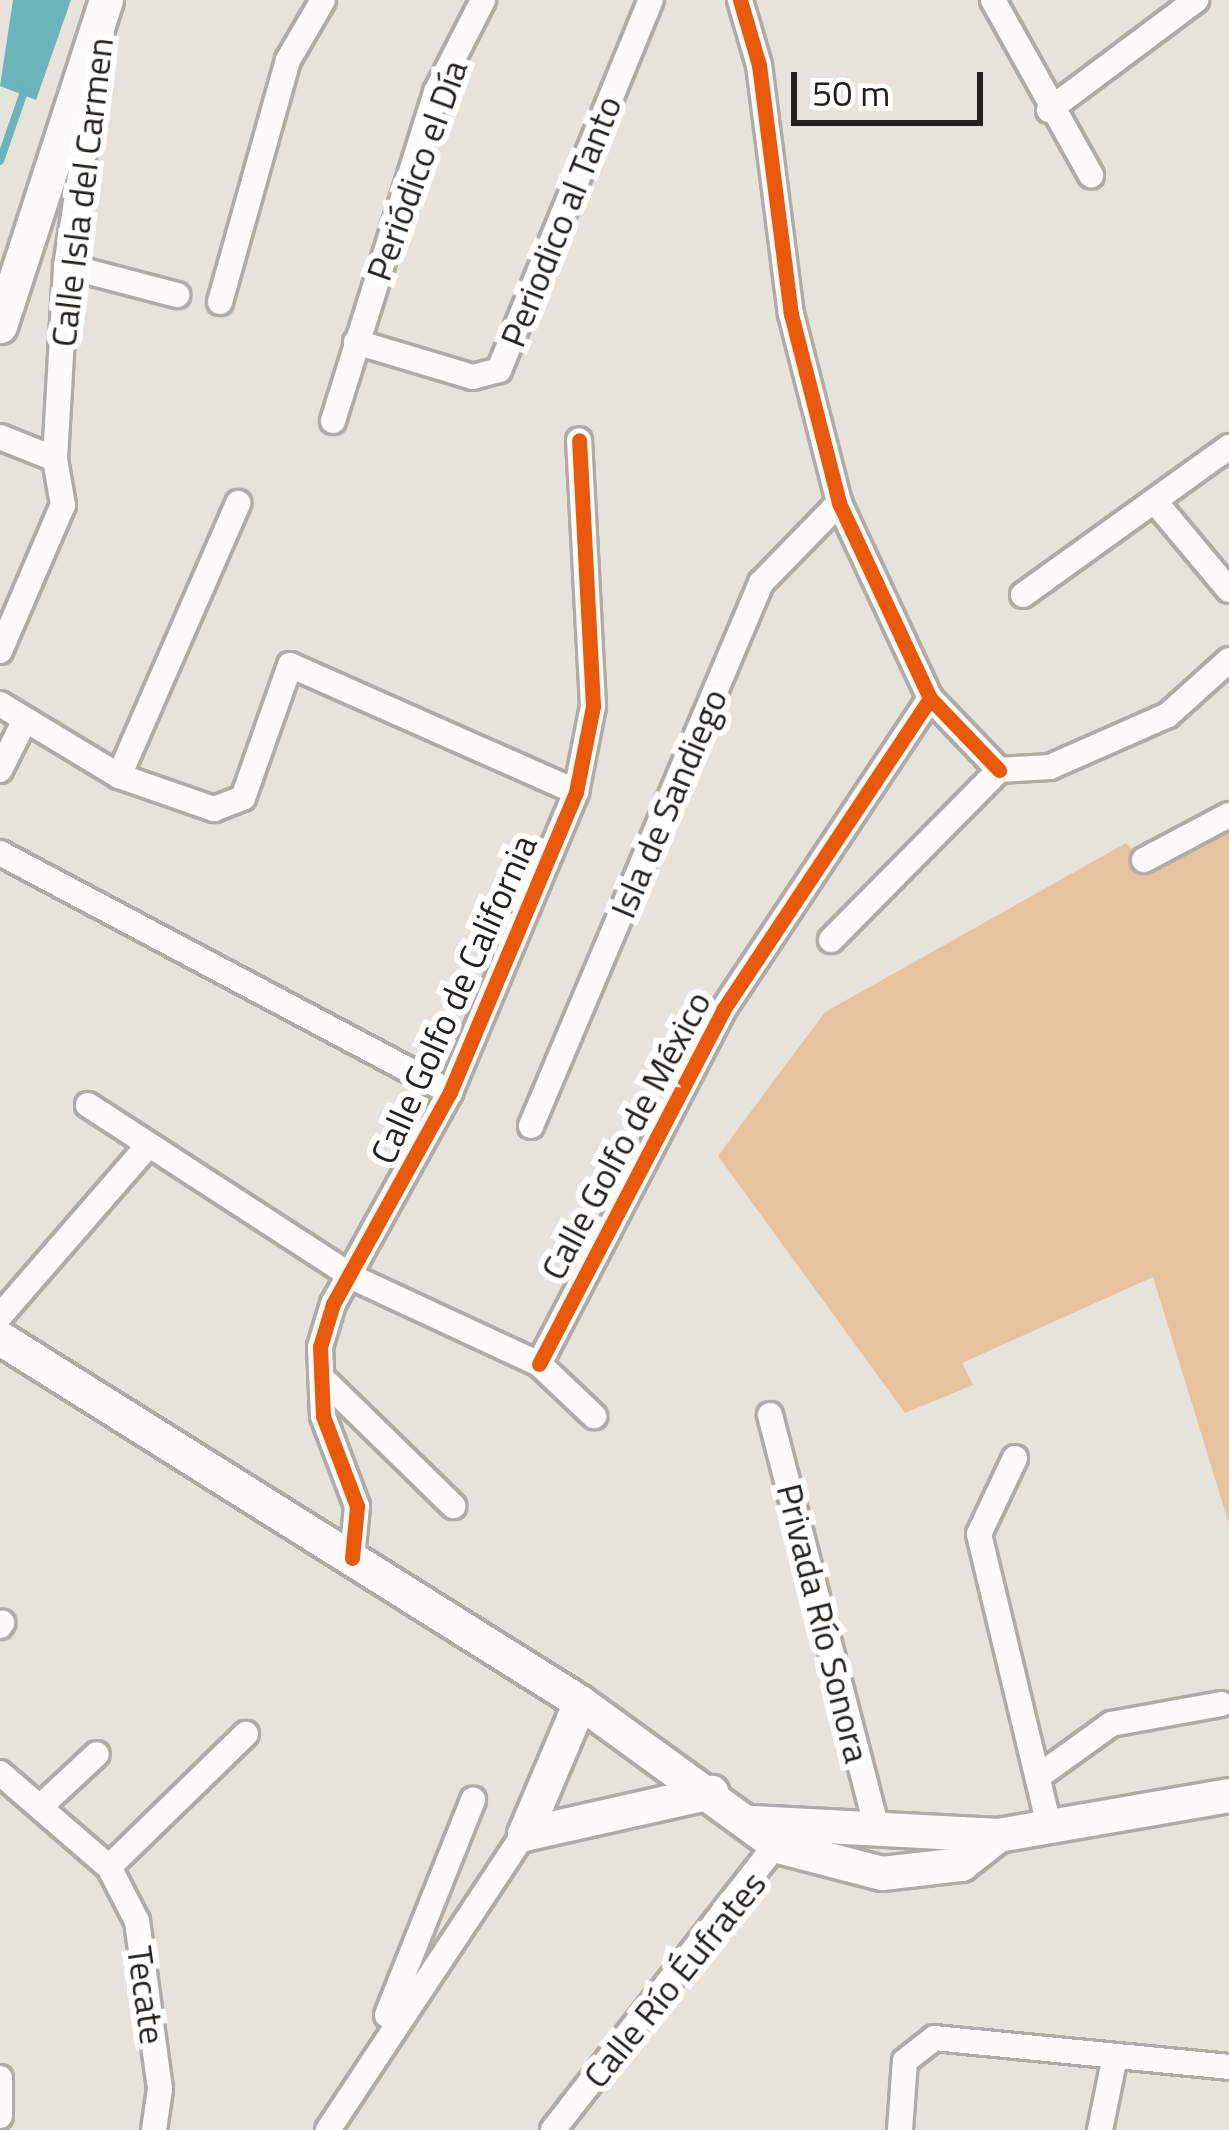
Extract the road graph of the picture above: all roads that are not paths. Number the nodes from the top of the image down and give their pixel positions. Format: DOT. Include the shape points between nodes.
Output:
graph roads {
  1 [pos="323,0"];
  2 [pos="483,0"];
  3 [pos="652,0"];
  4 [pos="740,0"];
  5 [pos="994,0"];
  6 [pos="1196,0"];
  7 [pos="104,5"];
  8 [pos="1049,110"];
  9 [pos="1091,175"];
  10 [pos="66,266"];
  11 [pos="177,296"];
  12 [pos="220,302"];
  13 [pos="0,326"];
  14 [pos="356,342"];
  15 [pos="333,421"];
  16 [pos="0,437"];
  17 [pos="579,440"];
  18 [pos="1229,447"];
  19 [pos="55,459"];
  20 [pos="238,503"];
  21 [pos="839,503"];
  22 [pos="1157,504"];
  23 [pos="1229,590"];
  24 [pos="1023,595"];
  25 [pos="0,651"];
  26 [pos="1229,660"];
  27 [pos="930,698"];
  28 [pos="0,704"];
  29 [pos="24,722"];
  30 [pos="0,770"];
  31 [pos="999,770"];
  32 [pos="119,776"];
  33 [pos="576,791"];
  34 [pos="1229,815"];
  35 [pos="0,853"];
  36 [pos="1144,860"];
  37 [pos="831,940"];
  38 [pos="451,1092"];
  39 [pos="88,1105"];
  40 [pos="531,1126"];
  41 [pos="146,1148"];
  42 [pos="356,1279"];
  43 [pos="0,1316"];
  44 [pos="0,1338"];
  45 [pos="539,1364"];
  46 [pos="321,1377"];
  47 [pos="770,1415"];
  48 [pos="594,1416"];
  49 [pos="1015,1458"];
  50 [pos="453,1506"];
  51 [pos="352,1558"];
  52 [pos="580,1702"];
  53 [pos="1221,1703"];
  54 [pos="246,1733"];
  55 [pos="97,1754"];
  56 [pos="0,1774"];
  57 [pos="1040,1777"];
  58 [pos="711,1792"];
  59 [pos="1229,1795"];
  60 [pos="473,1800"];
  61 [pos="40,1806"];
  62 [pos="1049,1826"];
  63 [pos="878,1832"];
  64 [pos="524,1834"];
  65 [pos="998,1835"];
  66 [pos="784,1836"];
  67 [pos="109,1867"];
  68 [pos="373,2054"];
  69 [pos="1114,2061"];
  70 [pos="1229,2068"];
  71 [pos="0,2078"];
  72 [pos="0,2116"];
  73 [pos="154,2130"];
  74 [pos="328,2130"];
  75 [pos="553,2130"];
  76 [pos="900,2130"];
  77 [pos="1100,2130"];
  1 -- 12 [label="street" via="287,60"];
  2 -- 14 [label="street, Periódico el Día" via="436,92"];
  3 -- 14 [label="street, Periodico al Tanto" via="499,370 473,377"];
  4 -- 21 [label="street" via="759,65 791,314"];
  5 -- 8 [label="street"];
  6 -- 8 [label="street"];
  7 -- 10 [label="street, Calle Isla del Carmen" via="101,80"];
  7 -- 13 [label="main road"];
  8 -- 9 [label="street"];
  10 -- 11 [label="street"];
  10 -- 19 [label="street, Calle Isla del Carmen"];
  14 -- 15 [label="street, Periódico el Día"];
  16 -- 19 [label="street"];
  17 -- 33 [label="street, Calle Golfo de California" via="593,706"];
  18 -- 22 [label="street"];
  19 -- 25 [label="street, Calle Isla del Carmen" via="63,505"];
  20 -- 32 [label="street"];
  21 -- 27 [label="street"];
  21 -- 40 [label="street, Isla de Sandiego" via="761,583"];
  22 -- 23 [label="street"];
  22 -- 24 [label="street"];
  26 -- 31 [label="street" via="1168,715 1050,766"];
  27 -- 31 [label="street"];
  27 -- 45 [label="street, Calle Golfo de México" via="723,1010"];
  28 -- 29 [label="street"];
  29 -- 30 [label="street"];
  29 -- 32 [label="street"];
  31 -- 37 [label="street"];
  32 -- 33 [label="street" via="214,809 243,797 290,665"];
  33 -- 38 [label="street, Calle Golfo de California"];
  34 -- 36 [label="street"];
  35 -- 38 [label="street"];
  38 -- 42 [label="street, Calle Golfo de California"];
  39 -- 41 [label="street"];
  41 -- 42 [label="street"];
  41 -- 43 [label="street"];
  42 -- 45 [label="street"];
  42 -- 46 [label="street, Calle Golfo de California" via="325,1322"];
  44 -- 51 [label="main road"];
  45 -- 48 [label="street"];
  46 -- 50 [label="street"];
  46 -- 51 [label="street, Calle Golfo de California" via="323,1415 357,1506"];
  47 -- 63 [label="street, Privada Río Sonora"];
  49 -- 57 [label="street" via="979,1534"];
  51 -- 52 [label="main road"];
  52 -- 58 [label="main road"];
  52 -- 64 [label="main road"];
  53 -- 57 [label="street" via="1111,1724"];
  54 -- 67 [label="street"];
  55 -- 61 [label="street"];
  56 -- 61 [label="street"];
  57 -- 62 [label="street"];
  58 -- 64 [label="main road"];
  58 -- 66 [label="main road"];
  59 -- 62 [label="main road"];
  60 -- 68 [label="street"];
  61 -- 67 [label="street"];
  62 -- 65 [label="main road"];
  63 -- 65 [label="main road"];
  63 -- 66 [label="main road"];
  64 -- 68 [label="street"];
  65 -- 66 [label="main road" via="961,1864 882,1873"];
  66 -- 75 [label="street, Calle Río Éufrates"];
  67 -- 73 [label="street, Tecate" via="137,1921 160,2089"];
  68 -- 74 [label="street"];
  69 -- 70 [label="street"];
  69 -- 76 [label="street" via="914,2044"];
  69 -- 77 [label="street"];
  71 -- 72 [label="street"];
}
